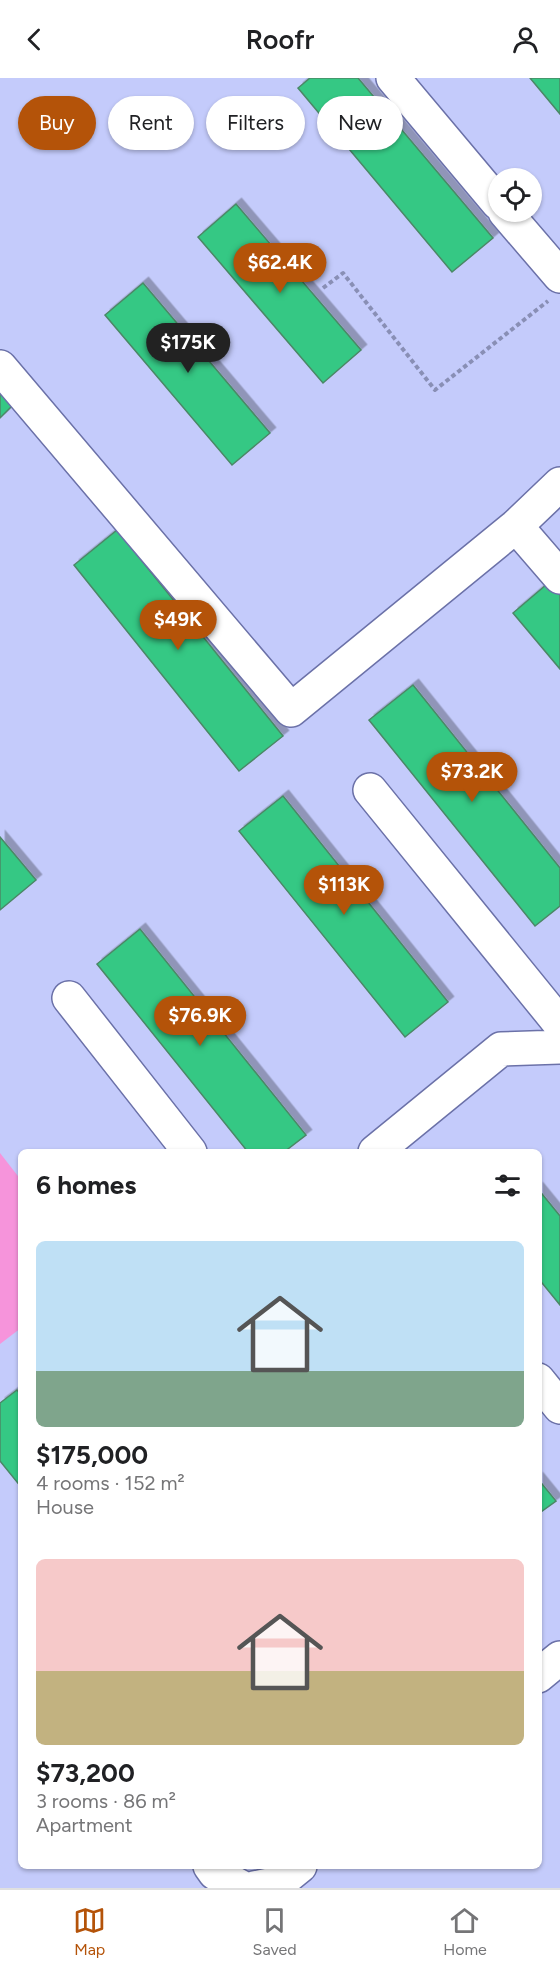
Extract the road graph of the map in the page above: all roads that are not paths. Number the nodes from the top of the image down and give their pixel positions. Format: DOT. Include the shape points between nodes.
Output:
graph roads {
  1 [pos="393,78"];
  2 [pos="488,191"];
  3 [pos="512,222"];
  4 [pos="556,287"];
  5 [pos="0,367"];
  6 [pos="560,484"];
  7 [pos="516,526"];
  8 [pos="560,577"];
  9 [pos="370,790"];
  10 [pos="69,998"];
  11 [pos="560,1024"];
  12 [pos="560,1047"];
  13 [pos="188,1149"];
  14 [pos="379,1149"];
  15 [pos="542,1385"];
  16 [pos="560,1407"];
  17 [pos="560,1658"];
  18 [pos="542,1673"];
  19 [pos="212,1869"];
  20 [pos="296,1869"];
  21 [pos="243,1888"];
  22 [pos="254,1888"];
  1 -- 2 [label="street"];
  3 -- 4 [label="street"];
  5 -- 7 [label="street" via="291,710"];
  6 -- 7 [label="street"];
  7 -- 8 [label="street"];
  9 -- 11 [label="street"];
  10 -- 13 [label="street"];
  12 -- 14 [label="street" via="501,1049"];
  15 -- 16 [label="street"];
  17 -- 18 [label="street"];
  19 -- 21 [label="street"];
  20 -- 22 [label="street" via="279,1882"];
}
